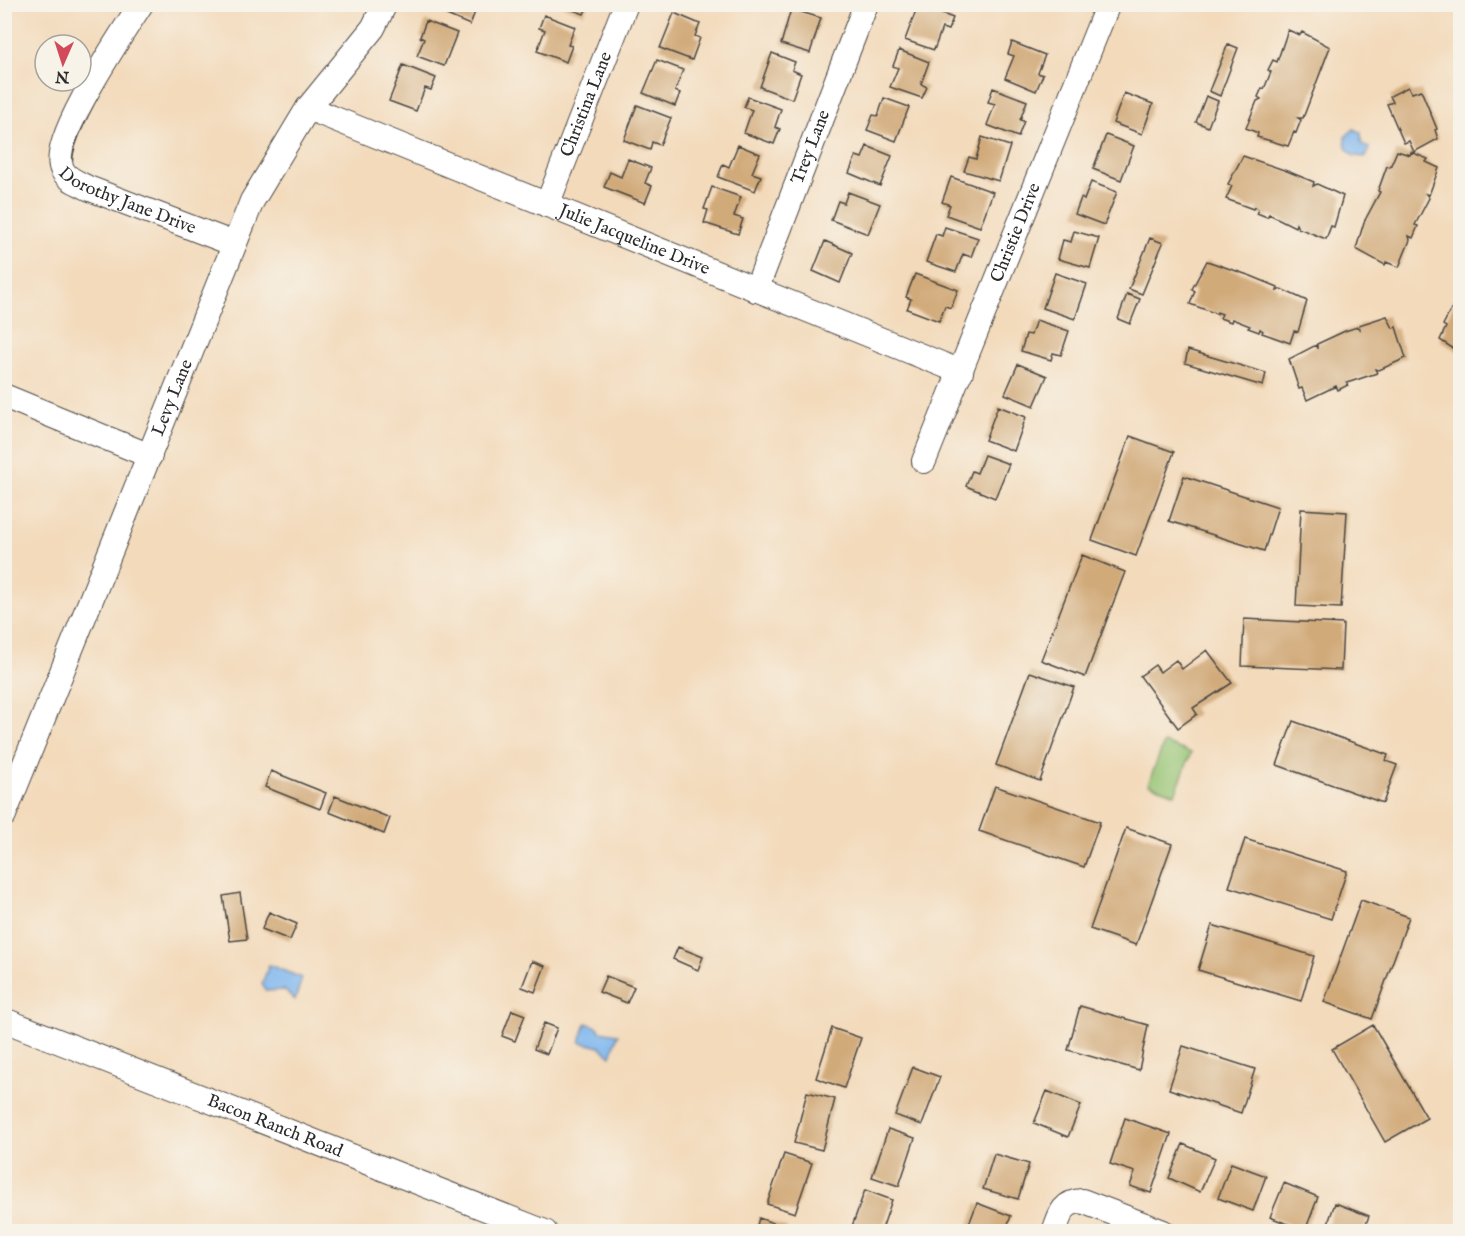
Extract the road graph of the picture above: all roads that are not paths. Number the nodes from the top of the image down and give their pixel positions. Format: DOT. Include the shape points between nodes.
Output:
graph roads {
  1 [pos="141,4"];
  2 [pos="385,4"];
  3 [pos="627,4"];
  4 [pos="866,4"];
  5 [pos="1108,4"];
  6 [pos="308,108"];
  7 [pos="548,206"];
  8 [pos="234,244"];
  9 [pos="756,290"];
  10 [pos="960,372"];
  11 [pos="4,396"];
  12 [pos="150,456"];
  13 [pos="924,461"];
  14 [pos="4,815"];
  15 [pos="4,1020"];
  16 [pos="545,1232"];
  17 [pos="1054,1232"];
  18 [pos="1163,1232"];
  1 -- 8 [label="street, Dorothy Jane Drive" via="93,78 59,155 62,169 87,188"];
  2 -- 6 [label="street, Levy Lane" via="373,28"];
  3 -- 7 [label="street, Christina Lane"];
  4 -- 9 [label="street, Trey Lane"];
  5 -- 10 [label="street, Christie Drive"];
  6 -- 7 [label="street, Julie Jacqueline Drive"];
  6 -- 8 [label="street, Levy Lane" via="252,201"];
  7 -- 9 [label="street, Julie Jacqueline Drive"];
  8 -- 12 [label="street, Levy Lane"];
  9 -- 10 [label="street, Julie Jacqueline Drive"];
  10 -- 13 [label="street, Christie Drive"];
  11 -- 12 [label="street"];
  12 -- 14 [label="street, Levy Lane"];
  15 -- 16 [label="street, Bacon Ranch Road"];
  17 -- 18 [label="street" via="1063,1208 1082,1201"];
}
